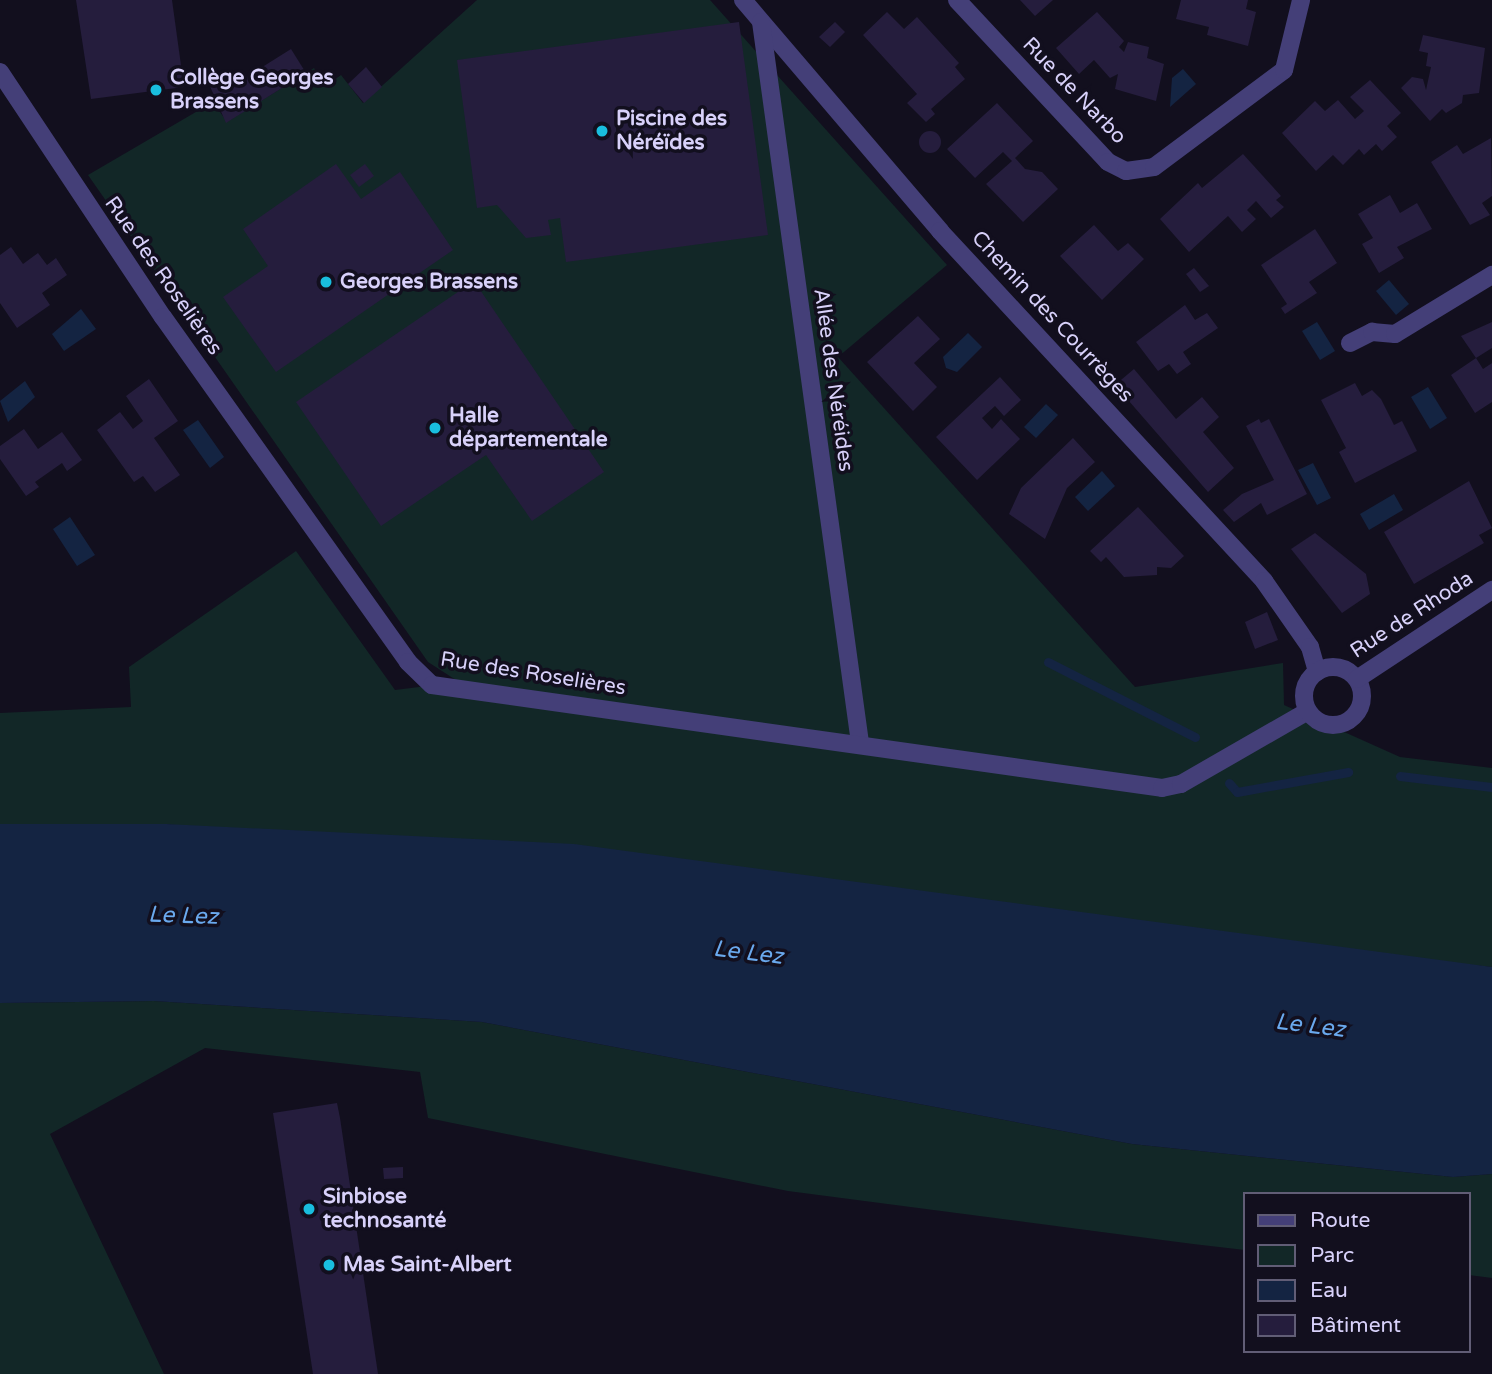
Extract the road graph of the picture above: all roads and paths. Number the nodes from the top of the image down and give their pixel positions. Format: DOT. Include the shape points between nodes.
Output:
graph roads {
  1 [pos="743,0"];
  2 [pos="957,0"];
  3 [pos="1301,0"];
  4 [pos="761,22"];
  5 [pos="0,72"];
  6 [pos="1492,275"];
  7 [pos="1350,343"];
  8 [pos="1492,590"];
  9 [pos="1317,672"];
  10 [pos="1357,679"];
  11 [pos="1308,711"];
  12 [pos="860,743"];
  1 -- 4 [label="street, Chemin des Courrèges"];
  2 -- 3 [label="street, Rue de Narbo" via="1108,162 1126,171 1154,167 1284,70"];
  4 -- 9 [label="street, Chemin des Courrèges" via="940,232 1264,581 1310,648"];
  4 -- 12 [label="street, Allée des Néréides"];
  5 -- 12 [label="street, Rue des Roselières" via="163,317 408,662 432,685"];
  6 -- 7 [label="street" via="1395,334 1372,332"];
  8 -- 10 [label="street, Rue de Rhoda"];
  9 -- 10 [label="street" via="1334,666"];
  9 -- 11 [label="street" via="1304,695"];
  10 -- 11 [label="street" via="1362,695 1351,718 1324,723"];
  11 -- 12 [label="street, Rue des Roselières" via="1181,784 1162,788"];
}
